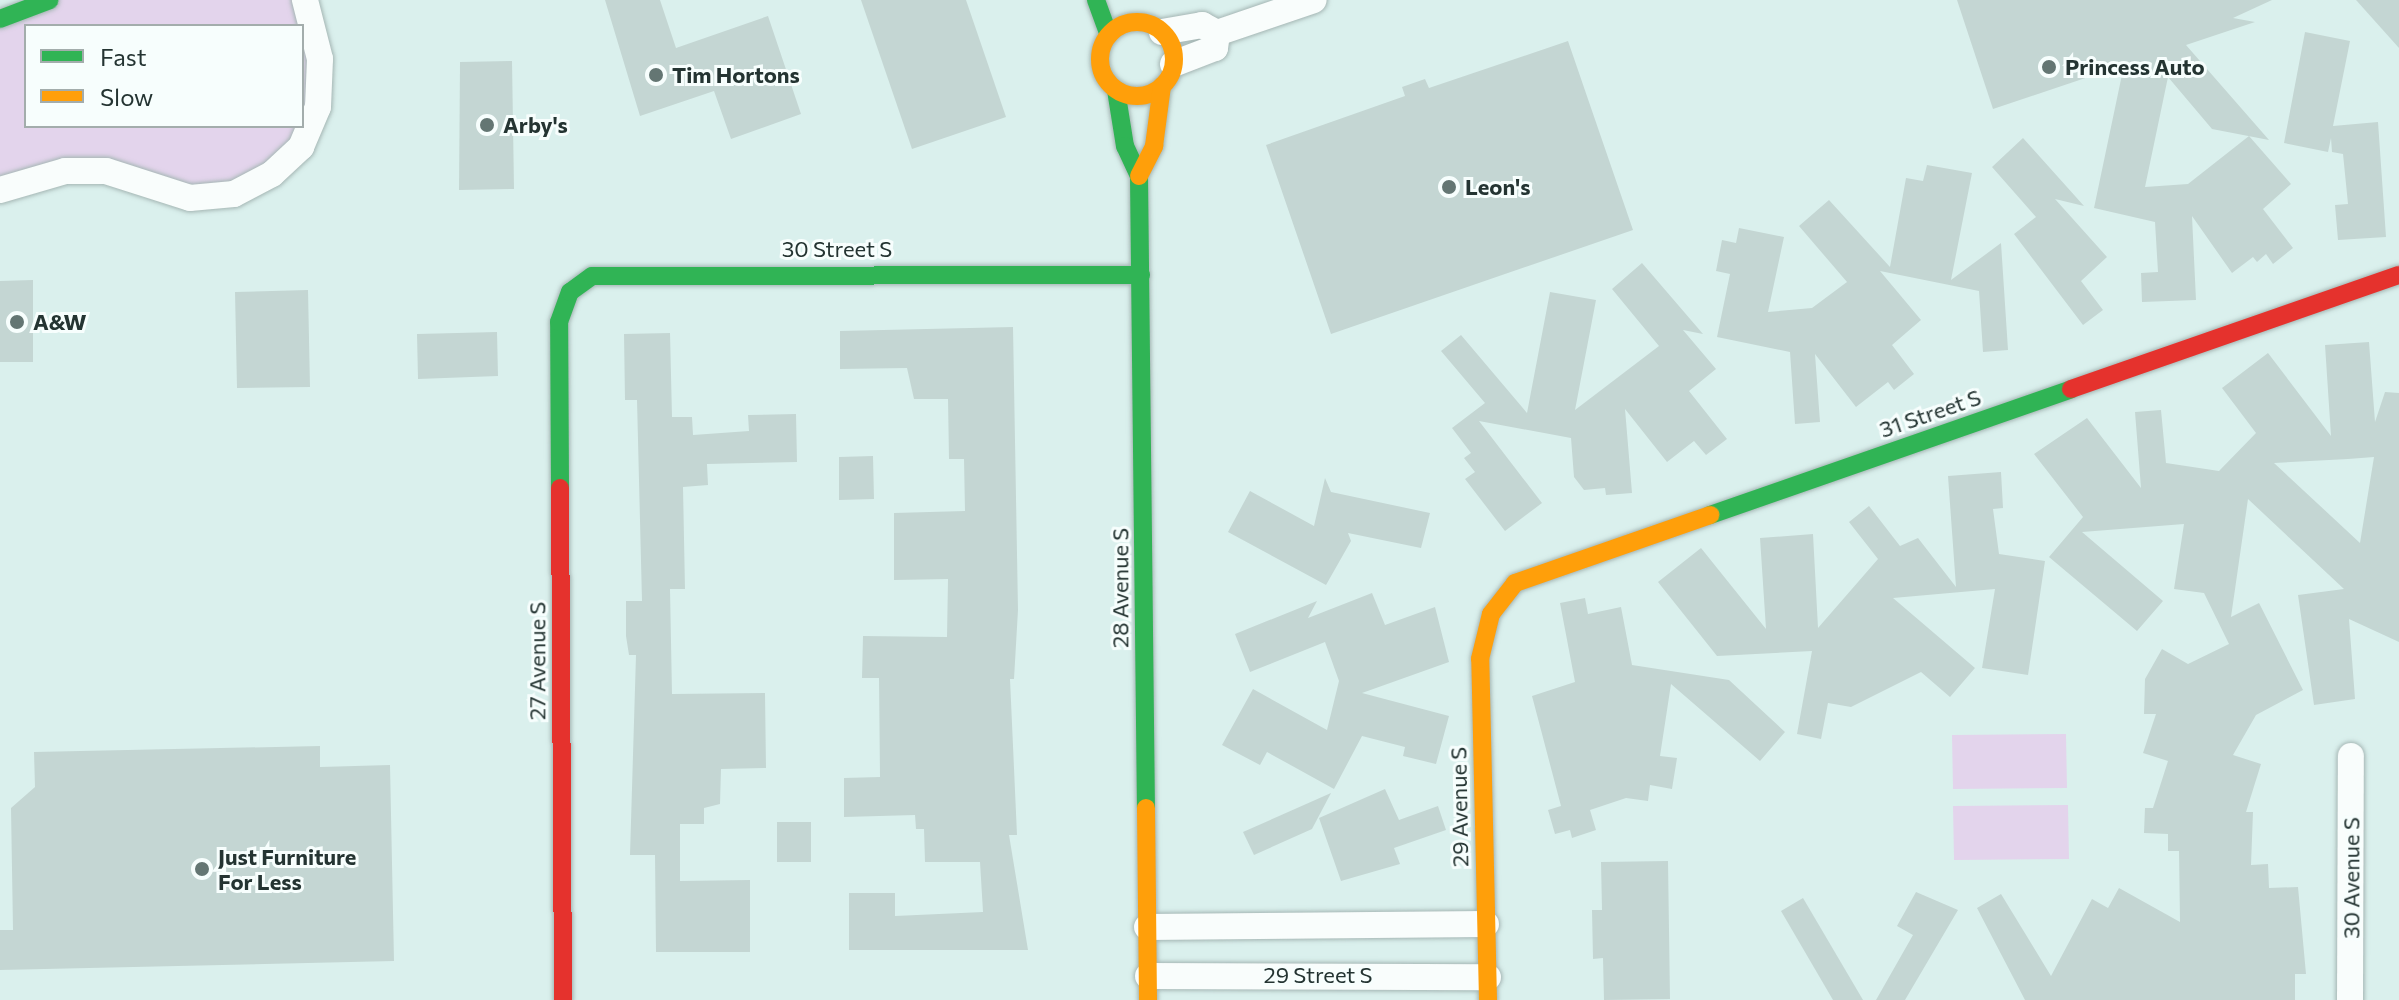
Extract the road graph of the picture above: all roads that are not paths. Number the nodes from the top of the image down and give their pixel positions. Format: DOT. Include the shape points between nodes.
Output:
graph roads {
  1 [pos="50,0"];
  2 [pos="305,0"];
  3 [pos="1096,0"];
  4 [pos="1136,0"];
  5 [pos="1314,0"];
  6 [pos="0,19"];
  7 [pos="1157,29"];
  8 [pos="1217,33"];
  9 [pos="1109,35"];
  10 [pos="1168,75"];
  11 [pos="1116,90"];
  12 [pos="1139,176"];
  13 [pos="0,190"];
  14 [pos="1141,275"];
  15 [pos="2399,275"];
  16 [pos="559,322"];
  17 [pos="1491,614"];
  18 [pos="2351,756"];
  19 [pos="1486,924"];
  20 [pos="1147,927"];
  21 [pos="1148,988"];
  22 [pos="1488,989"];
  23 [pos="563,1000"];
  24 [pos="2350,1000"];
  1 -- 6 [label="street"];
  2 -- 13 [label="street" via="320,59 318,107 301,147 272,174 234,194 190,198 106,171 65,171"];
  3 -- 9 [label="street, 28 Avenue S"];
  4 -- 7 [label="street, 28 Avenue S"];
  5 -- 8 [label="street"];
  7 -- 8 [label="street" via="1202,25"];
  7 -- 9 [label="street" via="1129,23"];
  7 -- 10 [label="street, 28 Avenue S"];
  8 -- 10 [label="street" via="1215,48"];
  9 -- 11 [label="street, 28 Avenue S" via="1100,58"];
  10 -- 11 [label="street" via="1140,96"];
  10 -- 12 [label="street, 28 Avenue S" via="1154,146"];
  11 -- 12 [label="street, 28 Avenue S" via="1125,146"];
  12 -- 14 [label="street, 28 Avenue S"];
  14 -- 16 [label="street, 30 Street S" via="623,273 592,276 570,292"];
  14 -- 20 [label="street, 28 Avenue S"];
  15 -- 17 [label="street, 31 Street S" via="1515,583"];
  16 -- 23 [label="street, 27 Avenue S"];
  17 -- 19 [label="street, 29 Avenue S" via="1480,659"];
  18 -- 24 [label="street, 30 Avenue S"];
  19 -- 20 [label="street"];
  19 -- 22 [label="street, 29 Avenue S"];
  20 -- 21 [label="street, 28 Avenue S"];
  21 -- 22 [label="street, 29 Street S"];
}
